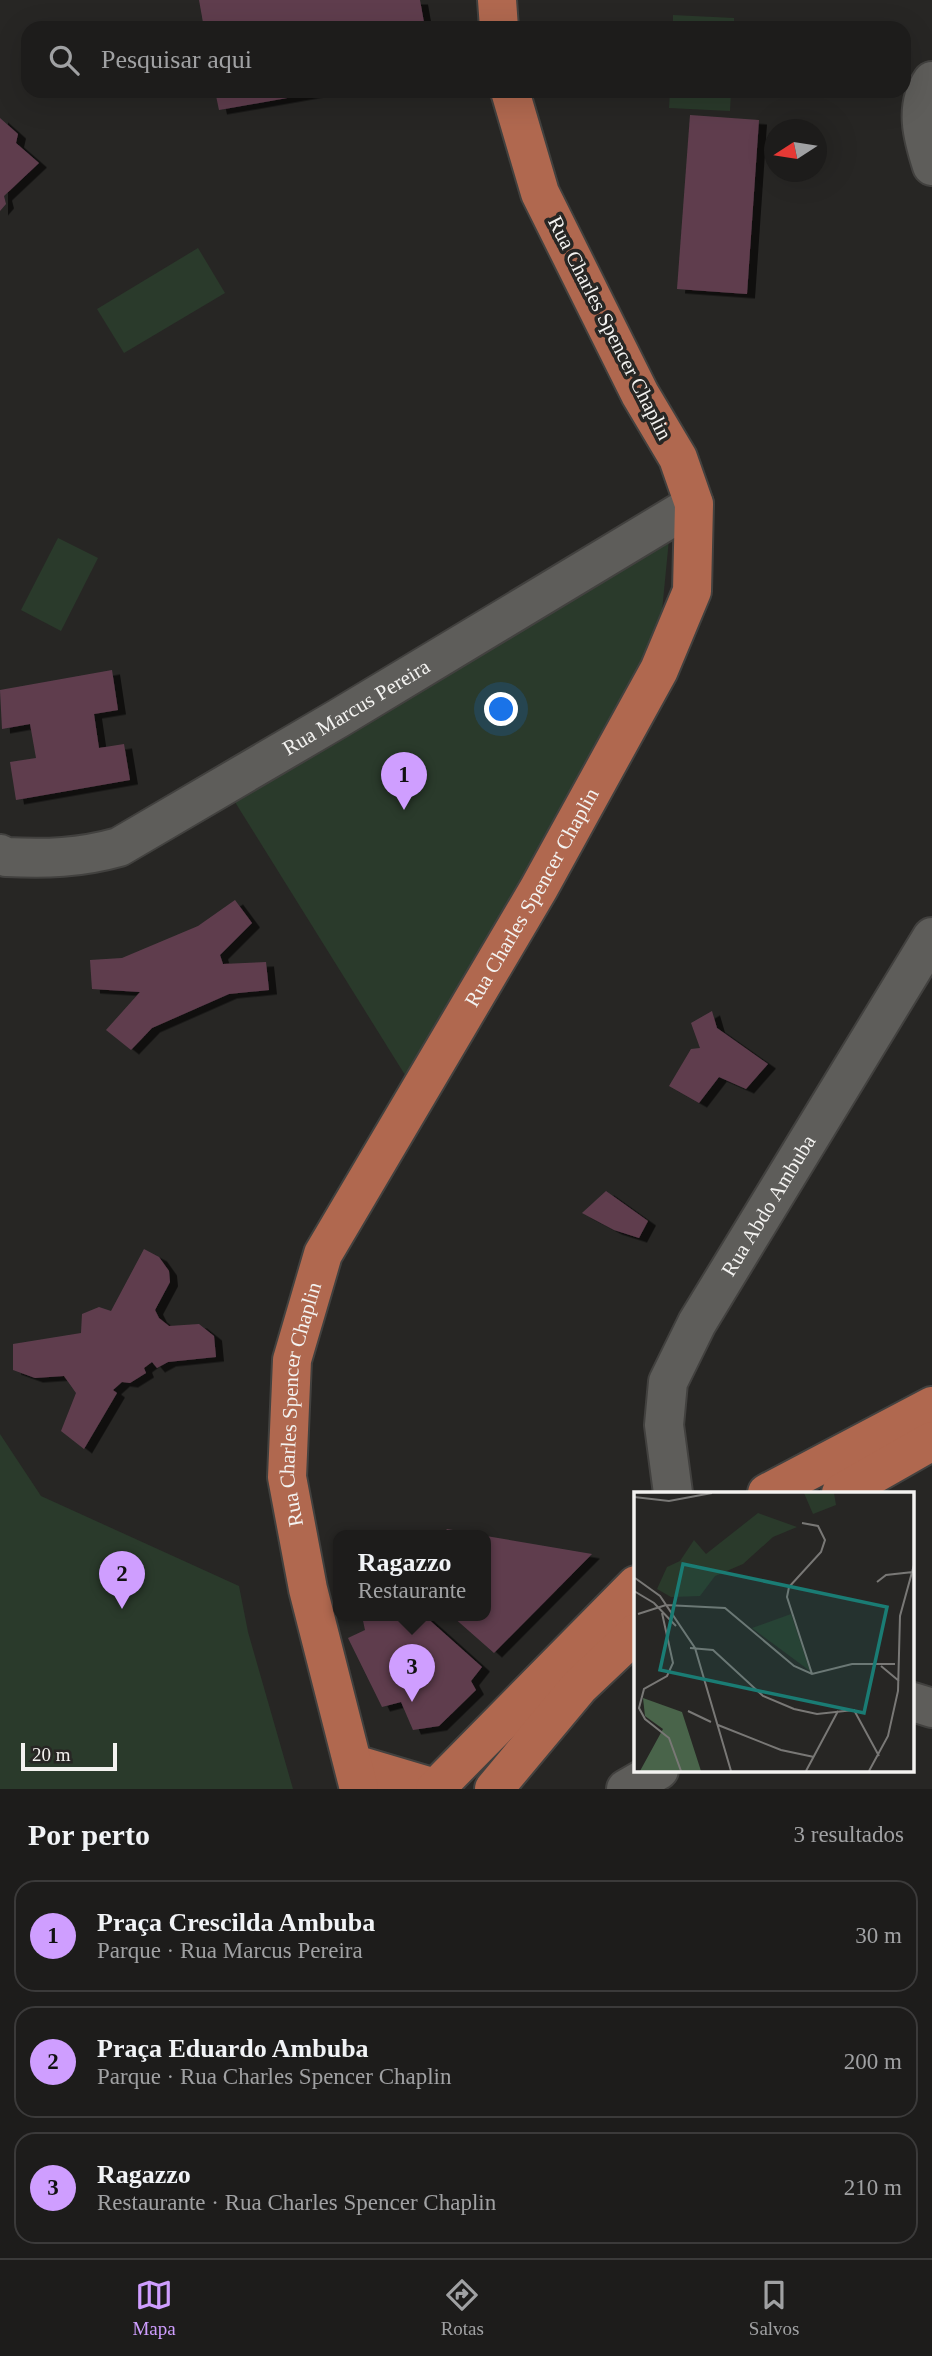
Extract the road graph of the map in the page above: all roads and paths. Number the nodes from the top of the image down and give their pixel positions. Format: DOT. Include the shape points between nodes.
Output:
graph roads {
  1 [pos="497,0"];
  2 [pos="498,21"];
  3 [pos="932,81"];
  4 [pos="512,98"];
  5 [pos="932,166"];
  6 [pos="694,504"];
  7 [pos="0,854"];
  8 [pos="932,937"];
  9 [pos="932,1406"];
  10 [pos="932,1441"];
  11 [pos="673,1492"];
  12 [pos="769,1492"];
  13 [pos="843,1492"];
  14 [pos="634,1587"];
  15 [pos="634,1635"];
  16 [pos="914,1702"];
  17 [pos="932,1708"];
  18 [pos="656,1772"];
  19 [pos="362,1783"];
  20 [pos="436,1788"];
  21 [pos="495,1789"];
  22 [pos="626,1789"];
  1 -- 2 [label="main road"];
  3 -- 5 [label="street" via="925,92 920,121"];
  4 -- 6 [label="main road, Rua Charles Spencer Chaplin" via="540,193 640,394 678,458"];
  6 -- 7 [label="street, Rua Marcus Pereira" via="119,847 52,859"];
  6 -- 19 [label="main road, Rua Charles Spencer Chaplin" via="692,591 659,670 539,888 323,1254 295,1347 288,1477 308,1589"];
  8 -- 11 [label="street, Rua Abdo Ambuba" via="697,1323 668,1382 664,1425"];
  9 -- 12 [label="main road"];
  10 -- 13 [label="main road"];
  14 -- 20 [label="main road"];
  15 -- 21 [label="main road" via="579,1687"];
  16 -- 17 [label="street"];
  18 -- 22 [label="street"];
  19 -- 20 [label="main road"];
}
